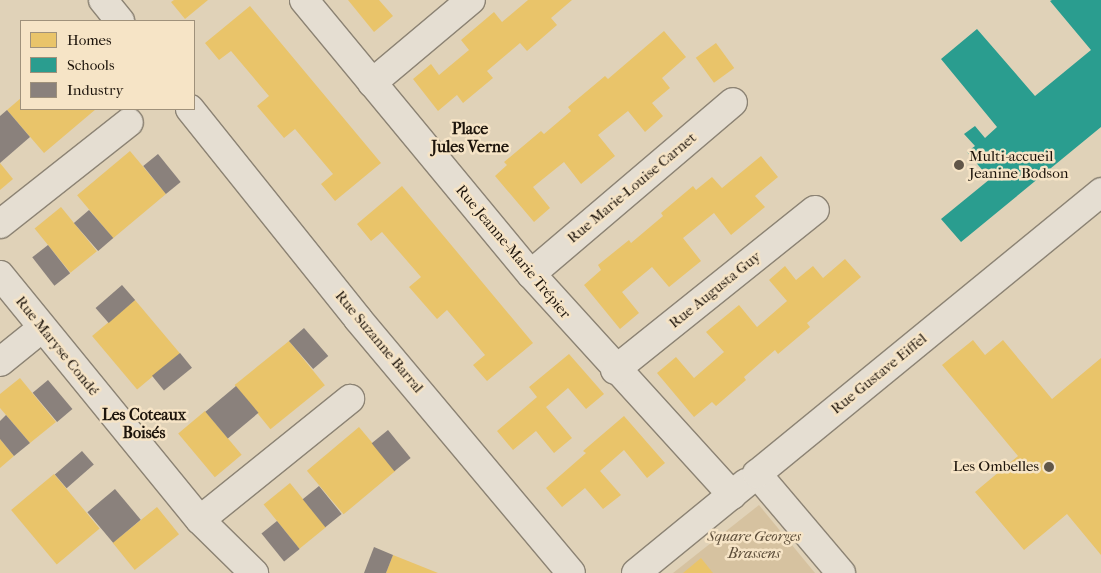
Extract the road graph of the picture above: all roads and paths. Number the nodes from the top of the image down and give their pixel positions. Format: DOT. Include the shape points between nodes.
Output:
graph roads {
  1 [pos="103,0"];
  2 [pos="304,0"];
  3 [pos="471,0"];
  4 [pos="119,20"];
  5 [pos="372,82"];
  6 [pos="732,102"];
  7 [pos="191,110"];
  8 [pos="129,122"];
  9 [pos="1101,192"];
  10 [pos="815,210"];
  11 [pos="0,224"];
  12 [pos="531,274"];
  13 [pos="0,275"];
  14 [pos="42,328"];
  15 [pos="0,362"];
  16 [pos="616,370"];
  17 [pos="350,399"];
  18 [pos="757,474"];
  19 [pos="732,495"];
  20 [pos="200,520"];
  21 [pos="254,573"];
  22 [pos="571,573"];
  23 [pos="636,573"];
  24 [pos="841,573"];
  1 -- 4 [label="street"];
  2 -- 5 [label="street, Rue Jeanne-Marie Trépier"];
  3 -- 5 [label="street"];
  5 -- 12 [label="street, Rue Jeanne-Marie Trépier"];
  6 -- 12 [label="street, Rue Marie-Louise Carnet"];
  7 -- 22 [label="street, Rue Suzanne Barral" via="358,319"];
  8 -- 11 [label="street"];
  9 -- 18 [label="street, Rue Gustave Eiffel"];
  10 -- 16 [label="street, Rue Augusta Guy"];
  12 -- 16 [label="street, Rue Jeanne-Marie Trépier"];
  13 -- 14 [label="street, Rue Maryse Condé"];
  14 -- 15 [label="street"];
  14 -- 20 [label="street, Rue Maryse Condé"];
  16 -- 19 [label="street, Rue Jeanne-Marie Trépier"];
  17 -- 20 [label="street"];
  18 -- 19 [label="street"];
  18 -- 24 [label="street"];
  19 -- 23 [label="street"];
  20 -- 21 [label="street, Rue Maryse Condé"];
}
